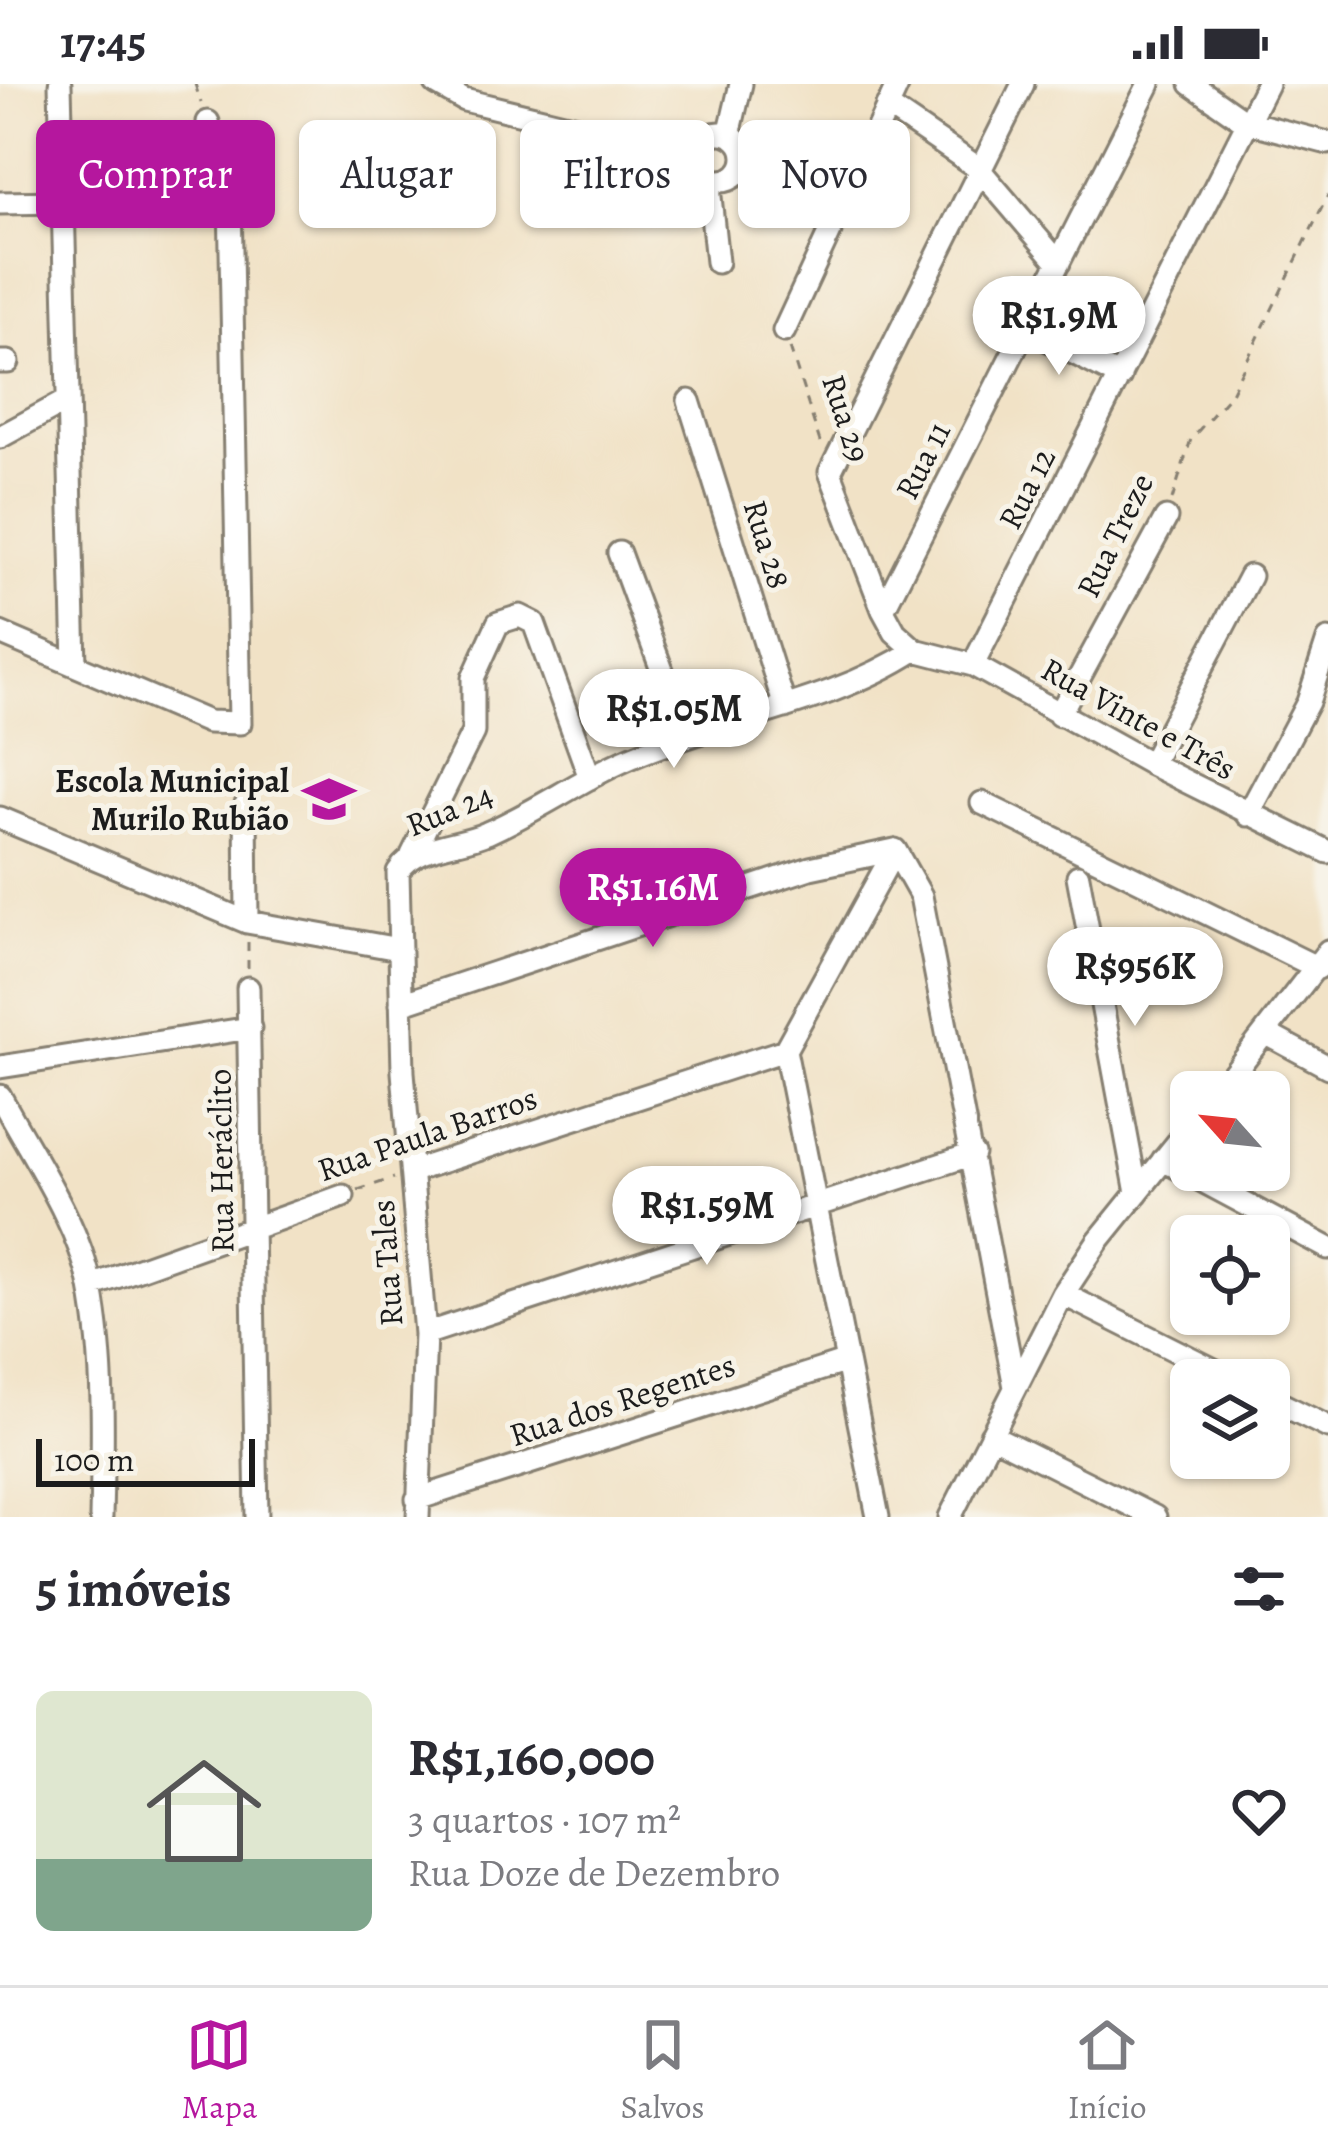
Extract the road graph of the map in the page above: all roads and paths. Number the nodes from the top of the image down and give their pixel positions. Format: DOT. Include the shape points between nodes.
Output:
graph roads {
  1 [pos="60,84"];
  2 [pos="195,84"];
  3 [pos="436,84"];
  4 [pos="741,84"];
  5 [pos="898,84"];
  6 [pos="1023,84"];
  7 [pos="1149,84"];
  8 [pos="1191,84"];
  9 [pos="1267,84"];
  10 [pos="887,106"];
  11 [pos="61,120"];
  12 [pos="207,120"];
  13 [pos="547,120"];
  14 [pos="1244,121"];
  15 [pos="729,135"];
  16 [pos="714,136"];
  17 [pos="1328,143"];
  18 [pos="978,168"];
  19 [pos="714,180"];
  20 [pos="1328,195"];
  21 [pos="36,202"];
  22 [pos="0,203"];
  23 [pos="64,228"];
  24 [pos="231,228"];
  25 [pos="713,228"];
  26 [pos="717,262"];
  27 [pos="1058,263"];
  28 [pos="1025,328"];
  29 [pos="784,331"];
  30 [pos="1120,377"];
  31 [pos="68,400"];
  32 [pos="689,401"];
  33 [pos="0,436"];
  34 [pos="830,472"];
  35 [pos="1166,518"];
  36 [pos="620,553"];
  37 [pos="1250,576"];
  38 [pos="883,610"];
  39 [pos="0,633"];
  40 [pos="1328,640"];
  41 [pos="915,650"];
  42 [pos="75,665"];
  43 [pos="973,665"];
  44 [pos="785,707"];
  45 [pos="1059,715"];
  46 [pos="686,736"];
  47 [pos="1151,764"];
  48 [pos="590,778"];
  49 [pos="246,803"];
  50 [pos="982,803"];
  51 [pos="1248,815"];
  52 [pos="0,818"];
  53 [pos="896,850"];
  54 [pos="1328,852"];
  55 [pos="408,858"];
  56 [pos="1078,876"];
  57 [pos="248,922"];
  58 [pos="399,949"];
  59 [pos="1323,959"];
  60 [pos="248,988"];
  61 [pos="401,1004"];
  62 [pos="250,1028"];
  63 [pos="1267,1034"];
  64 [pos="785,1050"];
  65 [pos="0,1067"];
  66 [pos="1328,1067"];
  67 [pos="1236,1071"];
  68 [pos="0,1096"];
  69 [pos="1170,1152"];
  70 [pos="973,1154"];
  71 [pos="1163,1160"];
  72 [pos="413,1171"];
  73 [pos="1137,1193"];
  74 [pos="343,1196"];
  75 [pos="818,1201"];
  76 [pos="255,1227"];
  77 [pos="1328,1248"];
  78 [pos="91,1286"];
  79 [pos="1063,1294"];
  80 [pos="425,1334"];
  81 [pos="1192,1359"];
  82 [pos="847,1361"];
  83 [pos="1015,1388"];
  84 [pos="1290,1408"];
  85 [pos="1328,1427"];
  86 [pos="991,1435"];
  87 [pos="418,1508"];
  88 [pos="100,1517"];
  89 [pos="257,1517"];
  90 [pos="878,1517"];
  91 [pos="950,1517"];
  92 [pos="1155,1517"];
  1 -- 11 [label="street"];
  2 -- 12 [label="path"];
  3 -- 13 [label="street" via="464,100"];
  4 -- 15 [label="street"];
  5 -- 10 [label="street"];
  6 -- 18 [label="street"];
  7 -- 27 [label="street, Rua 11"];
  8 -- 14 [label="street"];
  9 -- 14 [label="street, Rua 12"];
  10 -- 18 [label="street"];
  10 -- 29 [label="street"];
  14 -- 17 [label="street"];
  14 -- 30 [label="street, Rua 12"];
  15 -- 16 [label="street"];
  15 -- 19 [label="street" via="744,155 742,168"];
  18 -- 27 [label="street"];
  18 -- 34 [label="street"];
  20 -- 35 [label="path, Rua Treze" via="1230,395 1191,439"];
  21 -- 22 [label="street"];
  23 -- 31 [label="street"];
  24 -- 42 [label="street" via="240,723 208,722"];
  25 -- 26 [label="street"];
  27 -- 28 [label="street, Rua 11"];
  28 -- 30 [label="street"];
  28 -- 38 [label="street, Rua 11"];
  29 -- 34 [label="path, Rua 29"];
  30 -- 43 [label="street, Rua 12"];
  31 -- 33 [label="street"];
  31 -- 42 [label="street"];
  32 -- 44 [label="street, Rua 28"];
  34 -- 38 [label="street, Rua 29"];
  35 -- 45 [label="street, Rua Treze"];
  36 -- 46 [label="street"];
  37 -- 47 [label="street"];
  38 -- 41 [label="street, Rua 29"];
  39 -- 42 [label="street"];
  40 -- 51 [label="street" via="1308,702"];
  41 -- 43 [label="street, Rua Vinte e Três"];
  41 -- 44 [label="street, Rua 24"];
  43 -- 45 [label="street, Rua Vinte e Três"];
  44 -- 46 [label="street, Rua 24"];
  45 -- 47 [label="street, Rua Vinte e Três"];
  46 -- 48 [label="street, Rua 24"];
  47 -- 51 [label="street, Rua Vinte e Três"];
  48 -- 55 [label="street, Rua 24" via="487,834"];
  48 -- 55 [label="street, Rua Tales" via="534,623 520,616 498,623 473,678 472,732"];
  49 -- 57 [label="street"];
  50 -- 59 [label="street"];
  51 -- 54 [label="street, Rua Vinte e Três"];
  52 -- 57 [label="street"];
  53 -- 61 [label="street" via="810,868"];
  53 -- 64 [label="street"];
  53 -- 70 [label="street" via="921,896"];
  55 -- 58 [label="street, Rua Tales" via="395,883"];
  56 -- 73 [label="street"];
  57 -- 58 [label="street"];
  57 -- 60 [label="path"];
  58 -- 61 [label="street, Rua Tales"];
  59 -- 63 [label="street"];
  60 -- 62 [label="street, Rua Heráclito"];
  61 -- 72 [label="street, Rua Tales"];
  62 -- 65 [label="street"];
  62 -- 76 [label="street, Rua Heráclito"];
  63 -- 66 [label="street"];
  63 -- 67 [label="street"];
  64 -- 72 [label="street, Rua Paula Barros"];
  64 -- 75 [label="street"];
  68 -- 78 [label="street"];
  69 -- 71 [label="street"];
  70 -- 75 [label="street"];
  70 -- 83 [label="street"];
  71 -- 73 [label="street"];
  71 -- 77 [label="street"];
  72 -- 74 [label="path, Rua Paula Barros"];
  72 -- 80 [label="street, Rua Tales"];
  73 -- 79 [label="street"];
  74 -- 76 [label="street, Rua Paula Barros"];
  75 -- 80 [label="street"];
  75 -- 82 [label="street"];
  76 -- 78 [label="street, Rua Paula Barros"];
  76 -- 89 [label="street, Rua Heráclito"];
  78 -- 88 [label="street"];
  79 -- 81 [label="street"];
  79 -- 83 [label="street"];
  80 -- 87 [label="street, Rua Tales"];
  82 -- 87 [label="street, Rua dos Regentes"];
  82 -- 90 [label="street"];
  83 -- 86 [label="street"];
  84 -- 85 [label="street"];
  86 -- 91 [label="street"];
  86 -- 92 [label="street"];
}
